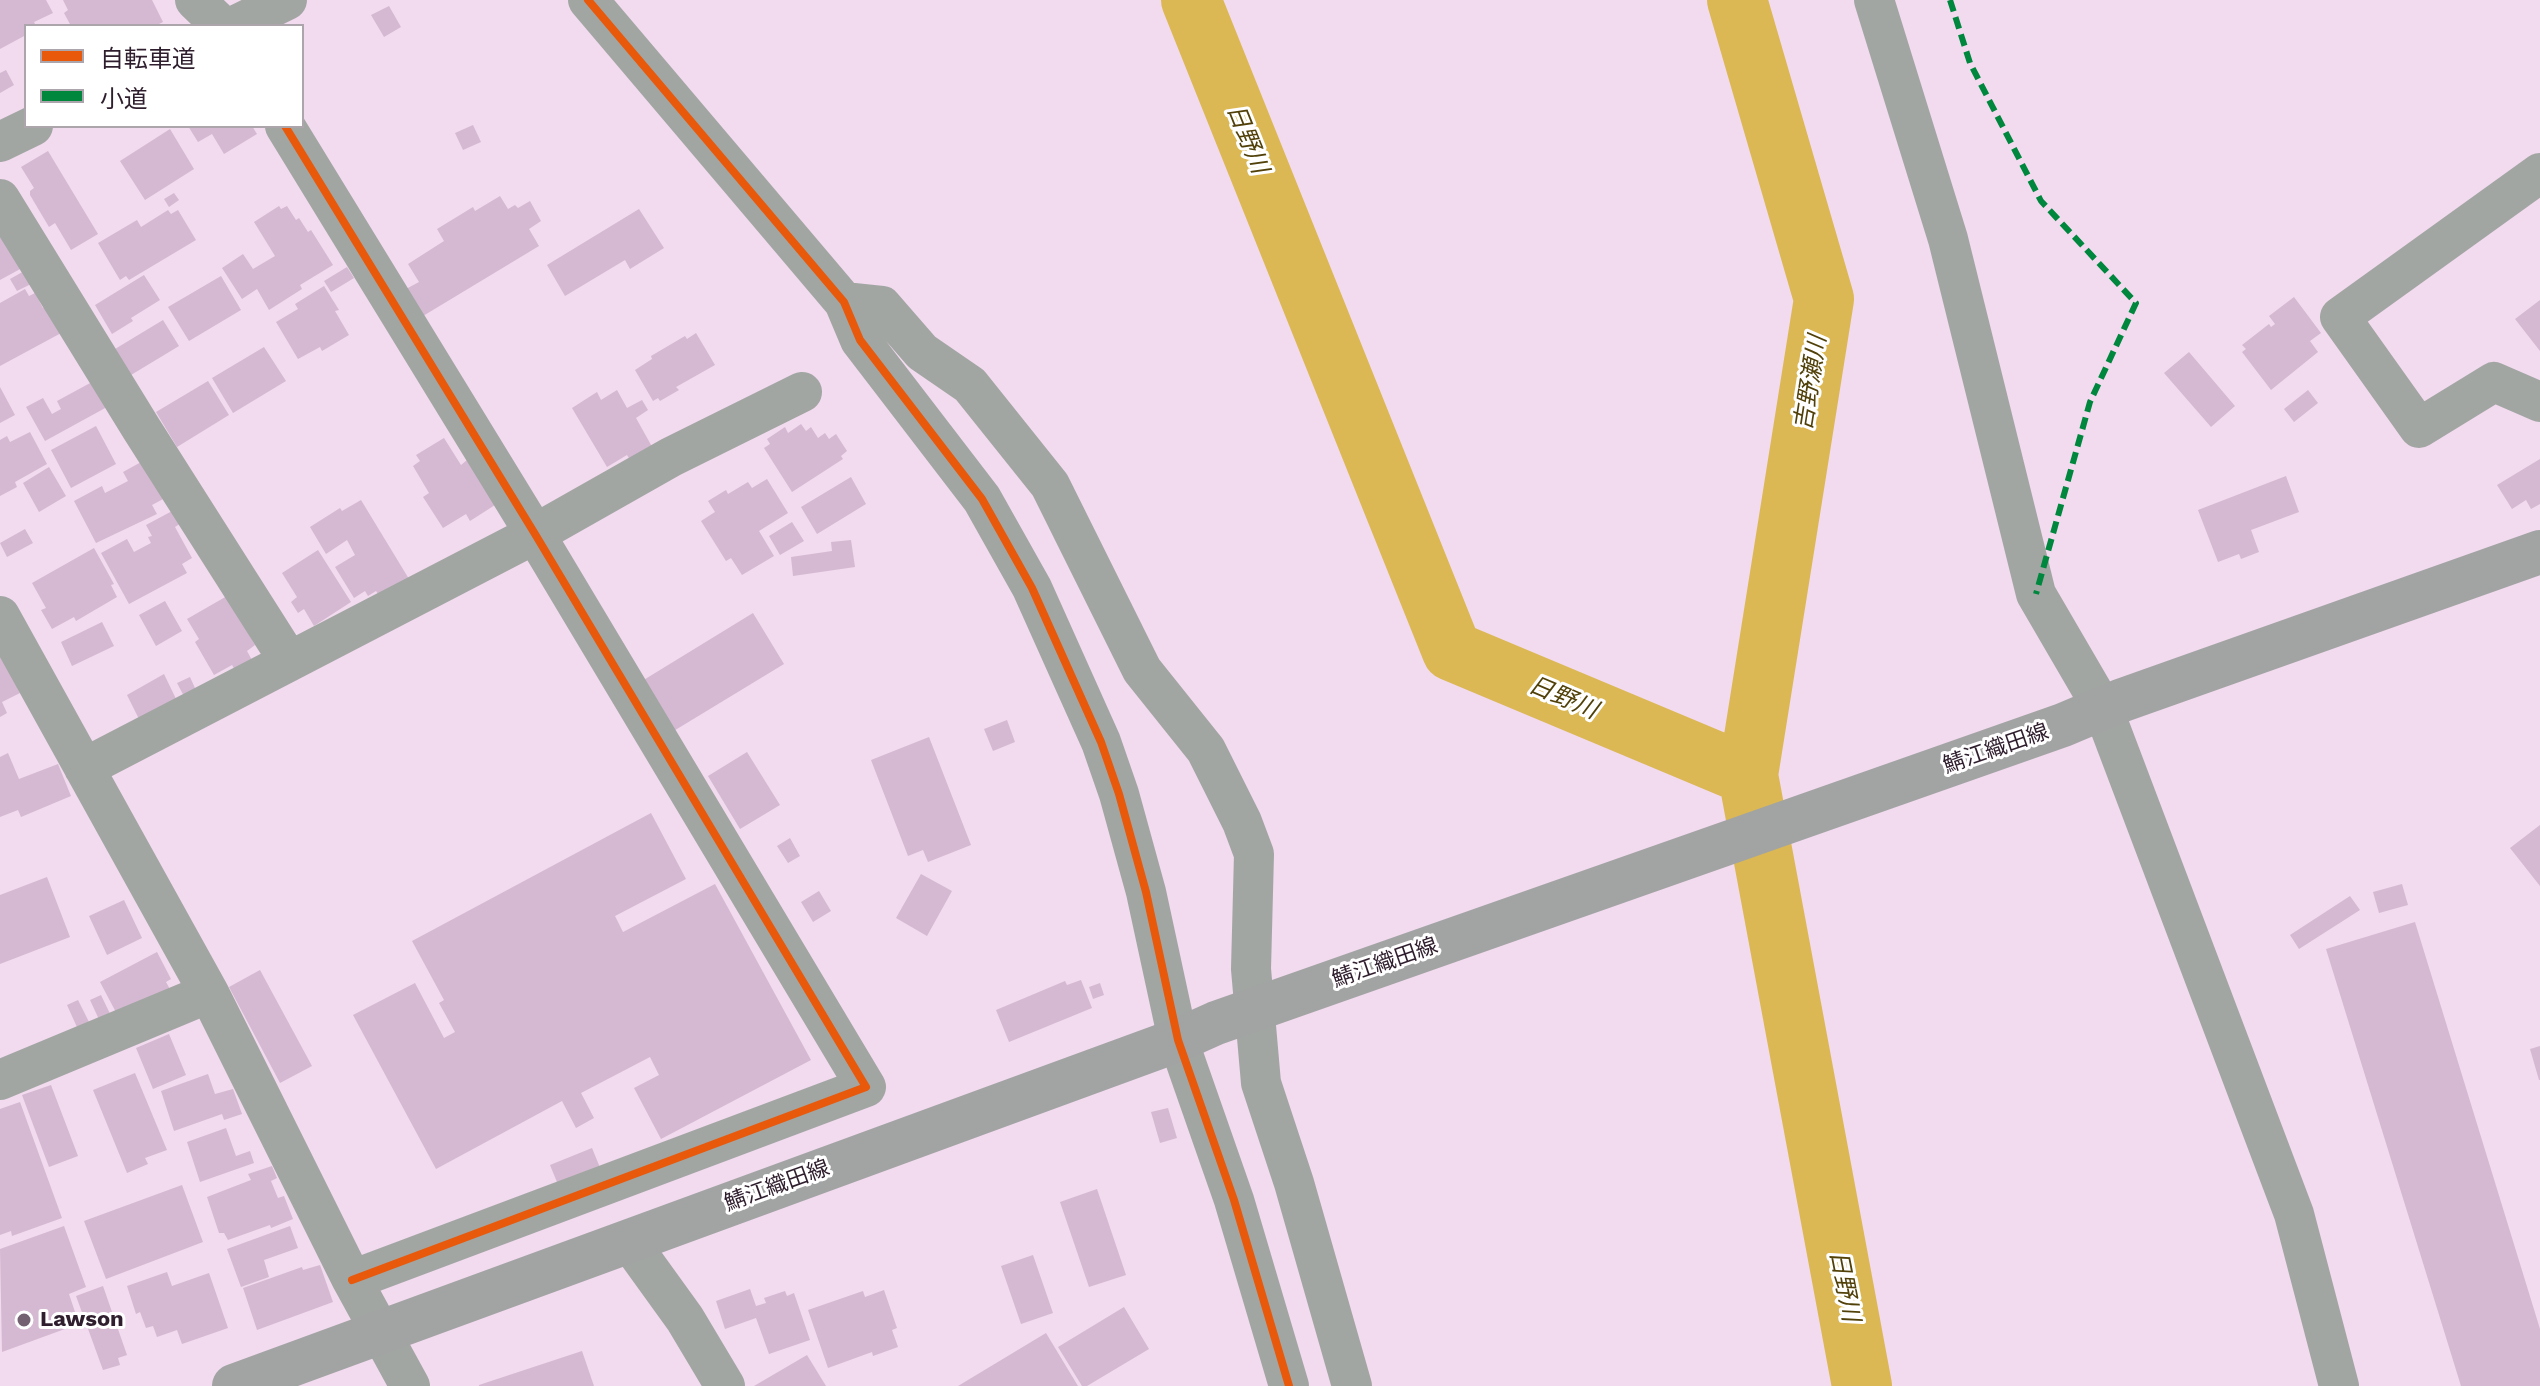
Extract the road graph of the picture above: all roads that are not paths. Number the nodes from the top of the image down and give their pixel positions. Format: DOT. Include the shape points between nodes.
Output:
graph roads {
  1 [pos="195,0"];
  2 [pos="287,0"];
  3 [pos="588,0"];
  4 [pos="1874,0"];
  5 [pos="220,24"];
  6 [pos="238,24"];
  7 [pos="29,128"];
  8 [pos="286,128"];
  9 [pos="0,142"];
  10 [pos="2540,173"];
  11 [pos="0,199"];
  12 [pos="844,302"];
  13 [pos="802,392"];
  14 [pos="2540,402"];
  15 [pos="535,534"];
  16 [pos="2540,552"];
  17 [pos="0,616"];
  18 [pos="289,661"];
  19 [pos="2103,709"];
  20 [pos="84,768"];
  21 [pos="209,993"];
  22 [pos="1197,1031"];
  23 [pos="0,1080"];
  24 [pos="628,1240"];
  25 [pos="352,1280"];
  26 [pos="381,1333"];
  27 [pos="234,1386"];
  28 [pos="410,1386"];
  29 [pos="725,1386"];
  30 [pos="1289,1386"];
  31 [pos="1352,1386"];
  32 [pos="2339,1386"];
  1 -- 5 [label="street"];
  2 -- 6 [label="street"];
  3 -- 12 [label="street"];
  4 -- 19 [label="street" via="1948,239 2036,594"];
  7 -- 9 [label="street"];
  8 -- 15 [label="street"];
  10 -- 14 [label="street" via="2340,317 2419,428 2494,382"];
  11 -- 18 [label="street"];
  12 -- 22 [label="street" via="860,340 982,499 1032,588 1101,742 1146,892"];
  12 -- 31 [label="street" via="882,306 922,352 970,385 1050,485 1142,670 1206,750 1242,822 1254,854 1251,969 1261,1083"];
  13 -- 15 [label="street" via="671,457"];
  15 -- 18 [label="street"];
  15 -- 25 [label="street" via="866,1087"];
  16 -- 19 [label="main road, 鯖江織田線"];
  17 -- 20 [label="street"];
  18 -- 20 [label="street"];
  19 -- 22 [label="main road, 鯖江織田線"];
  19 -- 32 [label="street" via="2294,1214"];
  20 -- 21 [label="street"];
  21 -- 23 [label="street"];
  21 -- 25 [label="street"];
  22 -- 24 [label="main road, 鯖江織田線"];
  22 -- 30 [label="street" via="1234,1200"];
  24 -- 26 [label="main road, 鯖江織田線"];
  24 -- 29 [label="street"];
  25 -- 26 [label="street"];
  26 -- 27 [label="main road, 鯖江織田線"];
  26 -- 28 [label="street"];
}
